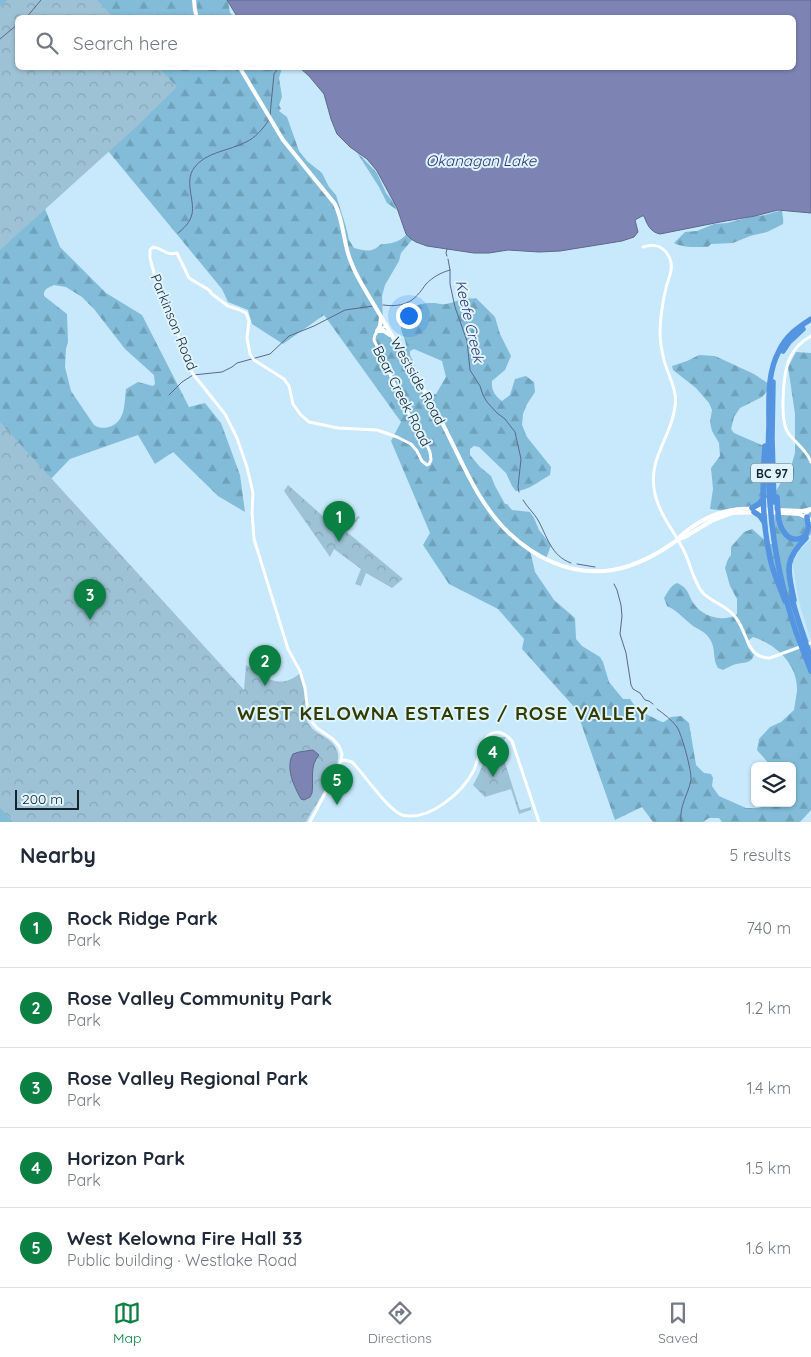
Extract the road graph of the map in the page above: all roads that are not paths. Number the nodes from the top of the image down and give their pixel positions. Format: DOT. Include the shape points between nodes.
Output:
graph roads {
  1 [pos="194,0"];
  2 [pos="196,15"];
  3 [pos="241,70"];
  4 [pos="643,247"];
  5 [pos="178,253"];
  6 [pos="381,317"];
  7 [pos="811,319"];
  8 [pos="811,324"];
  9 [pos="386,326"];
  10 [pos="377,331"];
  11 [pos="811,336"];
  12 [pos="394,338"];
  13 [pos="771,395"];
  14 [pos="811,462"];
  15 [pos="764,497"];
  16 [pos="810,509"];
  17 [pos="753,510"];
  18 [pos="766,510"];
  19 [pos="782,512"];
  20 [pos="808,518"];
  21 [pos="811,525"];
  22 [pos="765,526"];
  23 [pos="678,539"];
  24 [pos="795,612"];
  25 [pos="796,631"];
  26 [pos="805,645"];
  27 [pos="811,660"];
  28 [pos="811,671"];
  29 [pos="341,761"];
  30 [pos="310,822"];
  31 [pos="539,822"];
  1 -- 2 [label="main road"];
  3 -- 6 [label="main road, Westside Road" via="282,140 335,204 350,261"];
  4 -- 23 [label="street" via="651,244 660,247 671,261 660,334 676,403 657,458 654,479 659,507"];
  5 -- 10 [label="street, Bear Creek Road" via="189,278 228,306 246,313 250,321 247,338 250,354 284,379 293,404 309,422 338,428 377,430 397,437 411,444 427,465 431,460 430,452 374,340"];
  5 -- 29 [label="street, Parkinson Road" via="167,254 153,247 150,250 157,285 193,374 225,414 237,438 253,494 254,539 288,649 305,688 308,712 317,728 339,746"];
  6 -- 9 [label="main road, Westside Road"];
  6 -- 10 [label="main road"];
  7 -- 13 [label="highway, BC 97" via="793,331 778,352 770,378"];
  8 -- 13 [label="highway, BC 97" via="799,331 784,349"];
  9 -- 10 [label="street, Bear Creek Road"];
  9 -- 12 [label="main road, Westside Road"];
  10 -- 12 [label="main road" via="384,331"];
  11 -- 14 [label="street" via="797,348 787,365 783,413 788,432 806,451"];
  12 -- 23 [label="main road, Westside Road" via="483,501 508,532 530,550 569,568 604,571 646,560"];
  13 -- 15 [label="highway" via="764,454"];
  13 -- 20 [label="highway" via="778,514 783,531 790,539 797,540 807,531"];
  13 -- 24 [label="highway, BC 97" via="775,516 785,578"];
  13 -- 25 [label="highway, BC 97" via="769,487 782,578"];
  15 -- 17 [label="highway"];
  15 -- 18 [label="highway"];
  16 -- 19 [label="main road, Westside Road"];
  16 -- 20 [label="main road" via="806,513"];
  17 -- 18 [label="main road, Westside Road"];
  17 -- 22 [label="highway"];
  17 -- 23 [label="main road, Westside Road" via="736,509 717,514"];
  18 -- 19 [label="main road, Westside Road"];
  18 -- 22 [label="highway"];
  19 -- 20 [label="main road, Westside Road"];
  21 -- 24 [label="highway" via="809,534 795,549 789,565"];
  22 -- 25 [label="highway" via="773,571"];
  23 -- 26 [label="street" via="698,586 736,617 754,653 770,658"];
  24 -- 26 [label="highway, BC 97"];
  25 -- 26 [label="highway, BC 97"];
  26 -- 27 [label="highway, BC 97"];
  26 -- 28 [label="highway, BC 97"];
  29 -- 30 [label="street"];
  29 -- 31 [label="street" via="352,762 396,812 418,817 446,803 469,778 485,739 492,733 503,733 512,741"];
}
